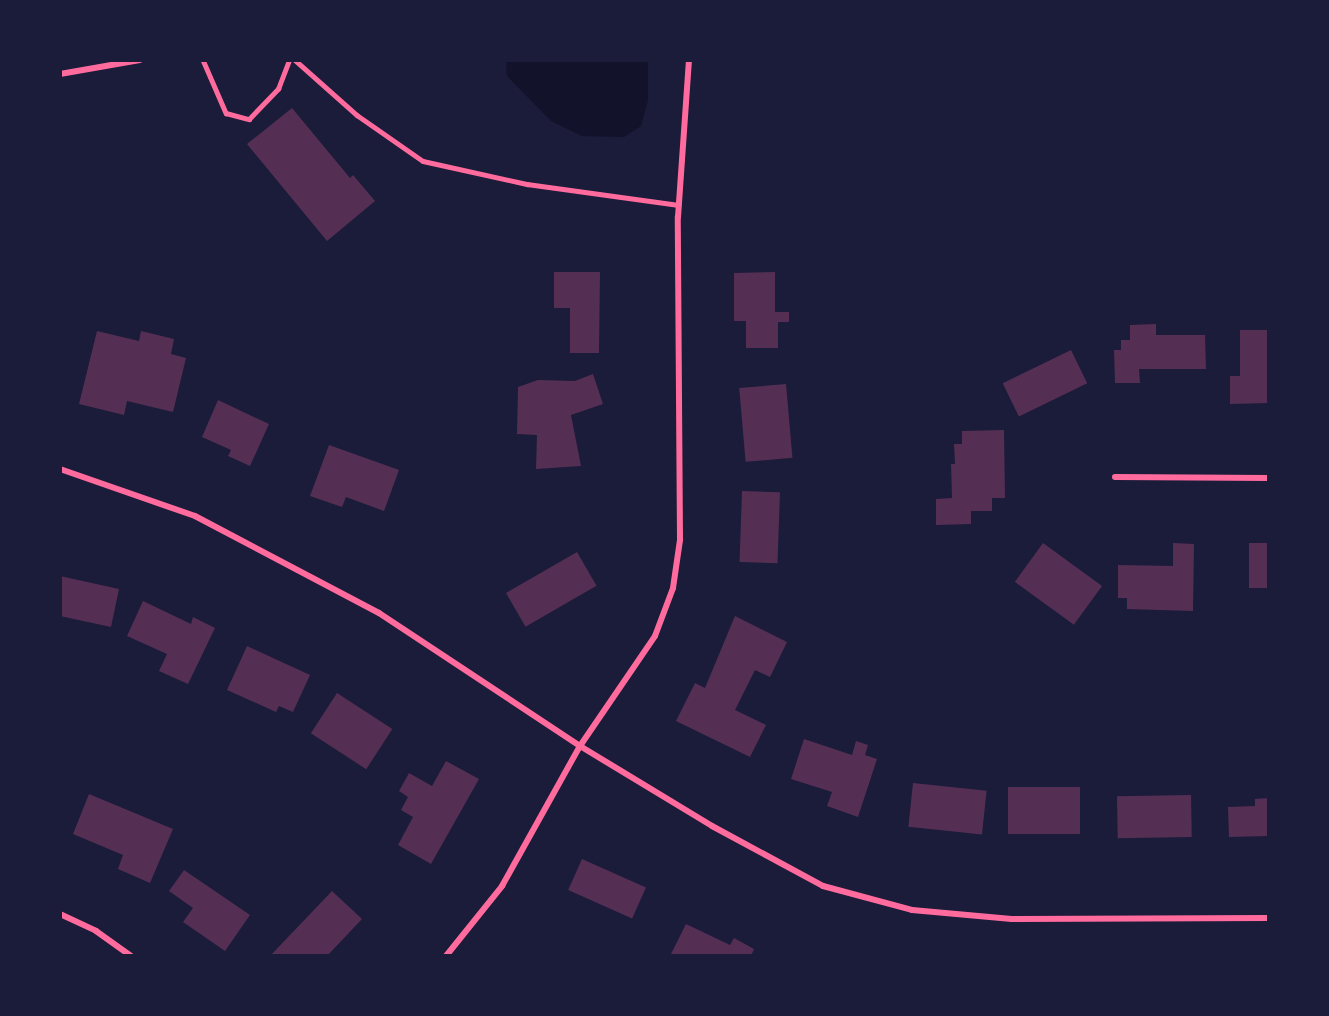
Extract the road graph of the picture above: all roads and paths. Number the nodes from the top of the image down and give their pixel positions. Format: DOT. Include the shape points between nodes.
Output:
graph roads {
  1 [pos="140,60"];
  2 [pos="203,60"];
  3 [pos="289,60"];
  4 [pos="295,60"];
  5 [pos="688,60"];
  6 [pos="60,74"];
  7 [pos="678,206"];
  8 [pos="60,469"];
  9 [pos="1115,477"];
  10 [pos="1269,478"];
  11 [pos="580,746"];
  12 [pos="60,914"];
  13 [pos="1269,918"];
  14 [pos="131,956"];
  15 [pos="446,956"];
  1 -- 6 [label="street"];
  2 -- 3 [label="lane" via="226,113 249,118 278,89"];
  4 -- 7 [label="lane" via="357,115 423,161 527,184"];
  5 -- 7 [label="street"];
  7 -- 11 [label="street" via="680,540 673,588 655,636"];
  8 -- 11 [label="street" via="195,516 379,612"];
  9 -- 10 [label="street"];
  11 -- 13 [label="street" via="712,826 823,886 912,910 1012,919"];
  11 -- 15 [label="street" via="502,886"];
  12 -- 14 [label="street" via="96,931"];
}
